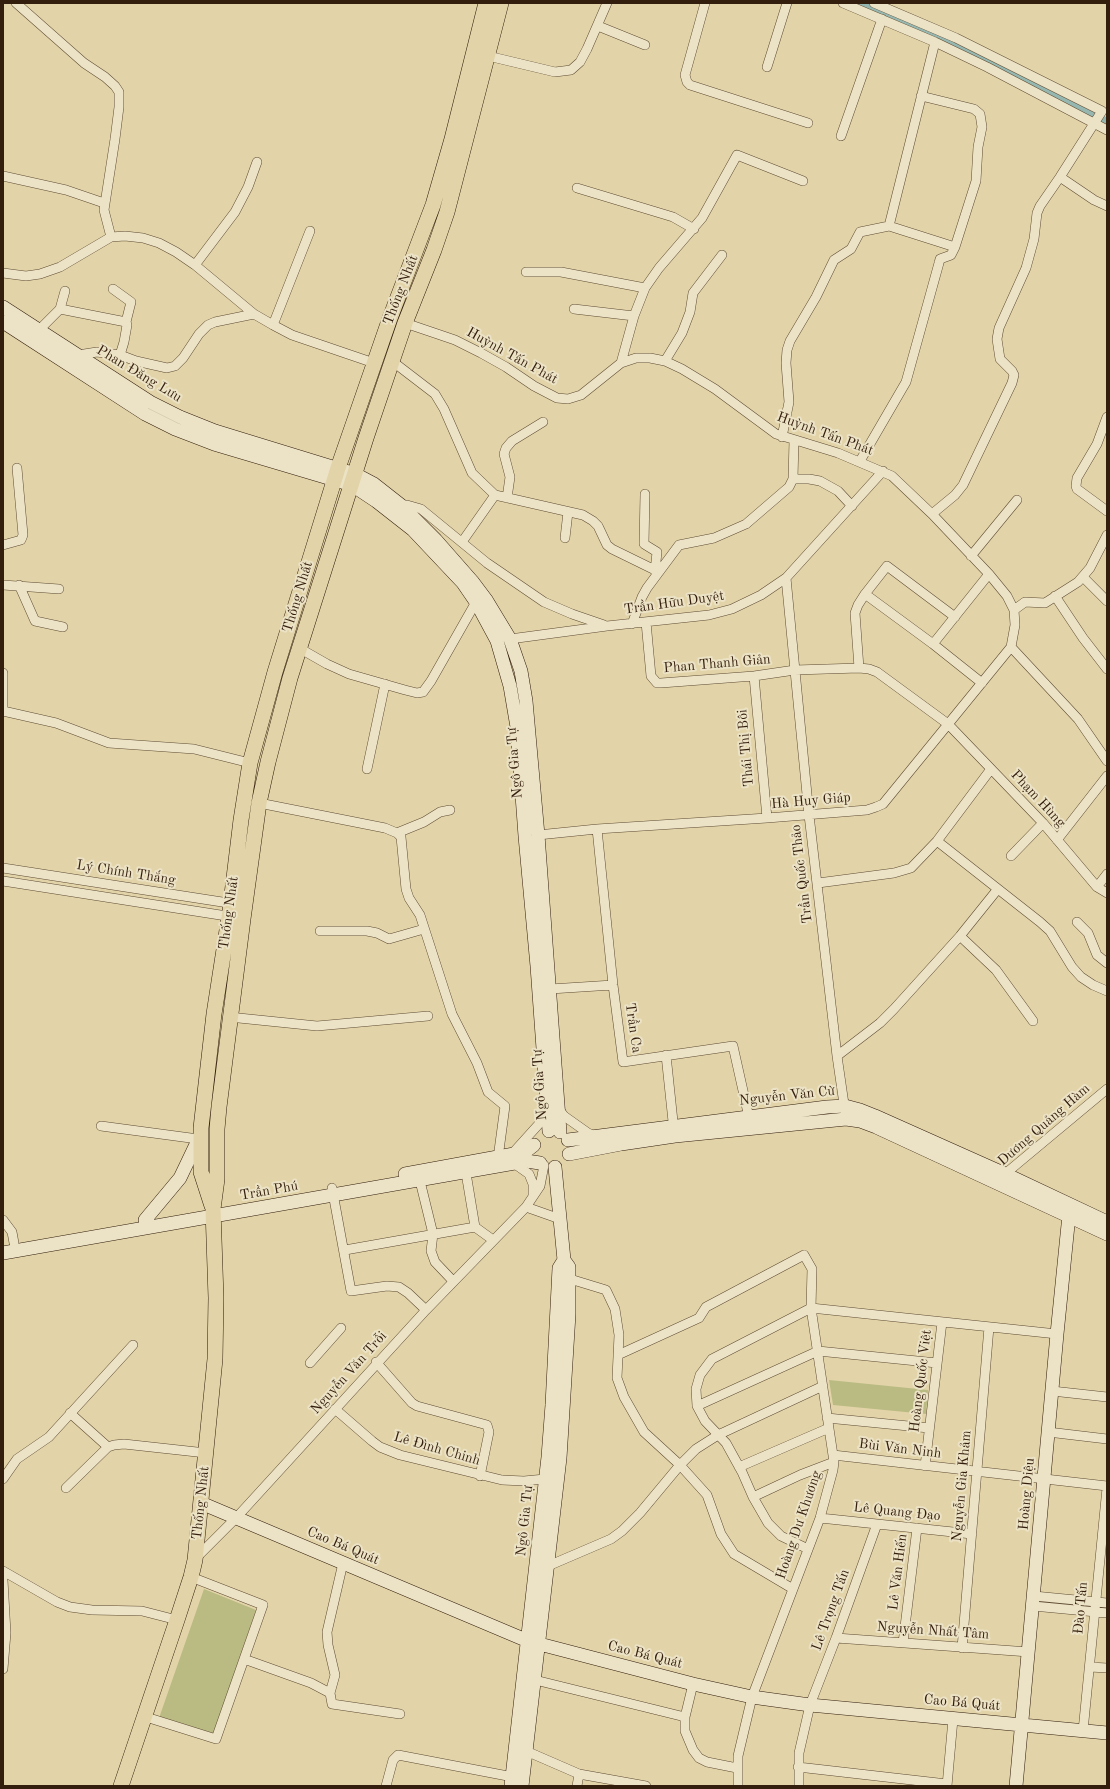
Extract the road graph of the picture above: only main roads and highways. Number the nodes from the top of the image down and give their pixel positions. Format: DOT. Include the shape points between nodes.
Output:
graph roads {
  1 [pos="486,3"];
  2 [pos="501,3"];
  3 [pos="459,141"];
  4 [pos="3,307"];
  5 [pos="390,318"];
  6 [pos="3,322"];
  7 [pos="405,323"];
  8 [pos="35,335"];
  9 [pos="336,474"];
  10 [pos="353,480"];
  11 [pos="503,640"];
  12 [pos="275,672"];
  13 [pos="290,678"];
  14 [pos="524,747"];
  15 [pos="244,799"];
  16 [pos="259,803"];
  17 [pos="538,835"];
  18 [pos="525,836"];
  19 [pos="537,903"];
  20 [pos="237,911"];
  21 [pos="214,1014"];
  22 [pos="229,1017"];
  23 [pos="217,1129"];
  24 [pos="674,1131"];
  25 [pos="200,1134"];
  26 [pos="559,1134"];
  27 [pos="534,1145"];
  28 [pos="569,1154"];
  29 [pos="513,1159"];
  30 [pos="546,1165"];
  31 [pos="465,1168"];
  32 [pos="333,1192"];
  33 [pos="1070,1211"];
  34 [pos="213,1213"];
  35 [pos="145,1220"];
  36 [pos="1107,1222"];
  37 [pos="1107,1234"];
  38 [pos="8,1244"];
  39 [pos="3,1253"];
  40 [pos="564,1260"];
  41 [pos="551,1480"];
  42 [pos="201,1503"];
  43 [pos="534,1643"];
  44 [pos="1022,1725"];
  45 [pos="1107,1733"];
  46 [pos="521,1748"];
  47 [pos="515,1783"];
  48 [pos="121,1786"];
  49 [pos="1016,1786"];
  1 -- 3 [label="main road, Thống Nhất"];
  2 -- 3 [label="main road, Thống Nhất" via="488,56"];
  3 -- 5 [label="main road, Thống Nhất"];
  3 -- 7 [label="main road, Thống Nhất" via="439,237"];
  4 -- 8 [label="main road, Phan Đăng Lưu"];
  5 -- 7 [label="main road"];
  5 -- 9 [label="main road, Thống Nhất"];
  6 -- 8 [label="main road, Phan Đăng Lưu"];
  7 -- 10 [label="main road, Thống Nhất"];
  8 -- 9 [label="main road, Phan Đăng Lưu" via="78,355 150,402 180,417"];
  8 -- 9 [label="main road, Phan Đăng Lưu" via="145,414 175,429 214,444"];
  9 -- 10 [label="main road, Ngô Gia Tự"];
  9 -- 12 [label="main road, Thống Nhất"];
  10 -- 11 [label="main road, Ngô Gia Tự" via="413,530 463,583"];
  10 -- 11 [label="main road, Ngô Gia Tự" via="374,484 402,506 436,540 487,601"];
  10 -- 13 [label="main road, Thống Nhất"];
  11 -- 14 [label="main road, Ngô Gia Tự" via="517,727"];
  12 -- 13 [label="main road"];
  12 -- 15 [label="main road, Thống Nhất" via="250,763"];
  13 -- 16 [label="main road, Thống Nhất"];
  14 -- 17 [label="main road, Ngô Gia Tự"];
  14 -- 18 [label="main road, Ngô Gia Tự"];
  15 -- 16 [label="main road"];
  15 -- 20 [label="main road, Thống Nhất"];
  16 -- 20 [label="main road, Thống Nhất"];
  17 -- 18 [label="main road"];
  17 -- 19 [label="main road, Ngô Gia Tự"];
  18 -- 19 [label="main road, Ngô Gia Tự"];
  19 -- 26 [label="main road, Ngô Gia Tự" via="553,1111"];
  20 -- 21 [label="main road, Thống Nhất"];
  20 -- 22 [label="main road, Thống Nhất"];
  21 -- 22 [label="main road"];
  21 -- 25 [label="main road, Thống Nhất"];
  22 -- 23 [label="main road, Thống Nhất"];
  23 -- 25 [label="main road"];
  23 -- 34 [label="main road, Thống Nhất" via="217,1179"];
  24 -- 26 [label="main road, Nguyễn Văn Cừ" via="595,1136"];
  24 -- 28 [label="main road, Nguyễn Văn Cừ"];
  24 -- 33 [label="main road, Nguyễn Văn Cừ" via="750,1122 827,1107 846,1113 870,1114"];
  25 -- 34 [label="main road, Thống Nhất" via="201,1172"];
  25 -- 35 [label="main road" via="180,1178"];
  26 -- 27 [label="main road" via="539,1135"];
  26 -- 28 [label="main road" via="570,1145"];
  27 -- 29 [label="main road, Trần Phú"];
  27 -- 30 [label="main road" via="534,1155"];
  28 -- 30 [label="main road" via="564,1163"];
  29 -- 30 [label="main road, Trần Phú"];
  29 -- 31 [label="main road, Trần Phú"];
  29 -- 31 [label="main road, Trần Phú" via="498,1158"];
  30 -- 40 [label="main road, Ngô Gia Tự" via="560,1219"];
  31 -- 32 [label="main road, Trần Phú"];
  31 -- 32 [label="main road, Trần Phú" via="420,1181"];
  32 -- 34 [label="main road, Trần Phú"];
  33 -- 36 [label="main road, Nguyễn Văn Cừ"];
  33 -- 37 [label="main road, Nguyễn Văn Cừ"];
  33 -- 44 [label="main road, Hoàng Diệu"];
  34 -- 35 [label="main road, Trần Phú"];
  34 -- 39 [label="main road, Trần Phú"];
  34 -- 42 [label="main road, Thống Nhất" via="215,1359"];
  35 -- 38 [label="main road, Trần Phú"];
  40 -- 41 [label="main road, Ngô Gia Tự" via="558,1268"];
  40 -- 41 [label="main road, Ngô Gia Tự" via="569,1267 570,1279"];
  41 -- 43 [label="main road, Ngô Gia Tự"];
  42 -- 43 [label="main road, Cao Bá Quát"];
  42 -- 48 [label="main road, Thống Nhất" via="191,1577"];
  43 -- 44 [label="main road, Cao Bá Quát" via="752,1698 810,1706"];
  43 -- 46 [label="main road, Ngô Gia Tự"];
  43 -- 46 [label="main road, Ngô Gia Tự" via="535,1680"];
  44 -- 45 [label="main road, Cao Bá Quát"];
  44 -- 49 [label="main road, Hoàng Diệu"];
  46 -- 47 [label="main road, Ngô Gia Tự"];
}
